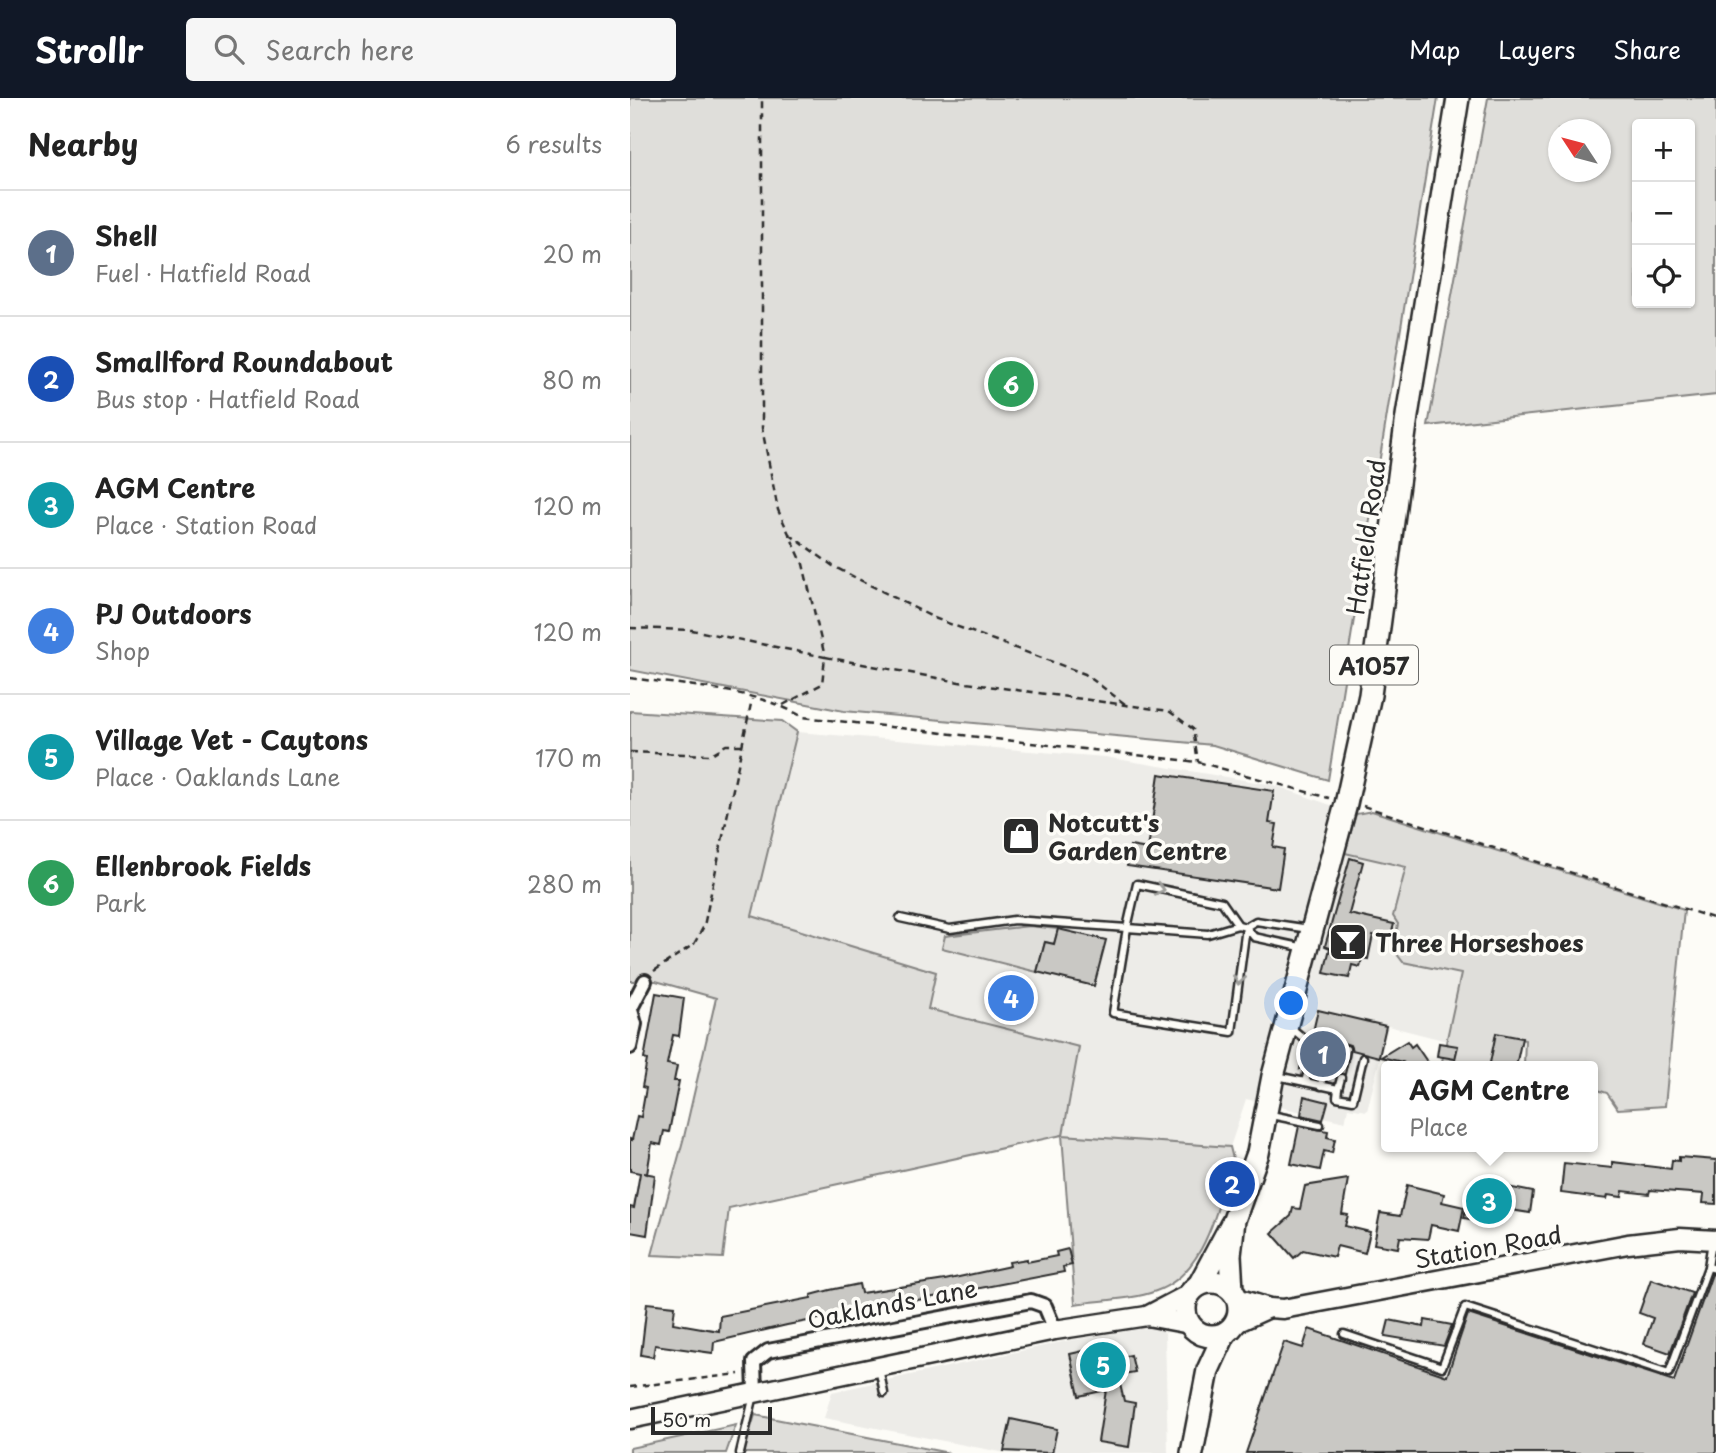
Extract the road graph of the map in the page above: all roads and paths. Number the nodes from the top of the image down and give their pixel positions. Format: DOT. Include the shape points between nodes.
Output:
graph roads {
  1 [pos="762,98"];
  2 [pos="1458,98"];
  3 [pos="789,534"];
  4 [pos="630,628"];
  5 [pos="825,657"];
  6 [pos="630,678"];
  7 [pos="752,698"];
  8 [pos="783,705"];
  9 [pos="1127,706"];
  10 [pos="742,745"];
  11 [pos="630,752"];
  12 [pos="1198,762"];
  13 [pos="1346,804"];
  14 [pos="901,918"];
  15 [pos="1716,919"];
  16 [pos="1238,925"];
  17 [pos="1246,927"];
  18 [pos="1127,928"];
  19 [pos="1308,939"];
  20 [pos="645,981"];
  21 [pos="631,1008"];
  22 [pos="1286,1023"];
  23 [pos="1325,1045"];
  24 [pos="630,1047"];
  25 [pos="1363,1058"];
  26 [pos="1308,1071"];
  27 [pos="1324,1074"];
  28 [pos="1273,1076"];
  29 [pos="1341,1077"];
  30 [pos="1305,1082"];
  31 [pos="1321,1086"];
  32 [pos="1338,1089"];
  33 [pos="1266,1114"];
  34 [pos="1320,1125"];
  35 [pos="1234,1220"];
  36 [pos="1714,1240"];
  37 [pos="1712,1268"];
  38 [pos="1194,1289"];
  39 [pos="1235,1294"];
  40 [pos="1269,1308"];
  41 [pos="1147,1316"];
  42 [pos="1191,1326"];
  43 [pos="1230,1328"];
  44 [pos="1055,1330"];
  45 [pos="1344,1334"];
  46 [pos="879,1366"];
  47 [pos="1208,1370"];
  48 [pos="753,1373"];
  49 [pos="630,1387"];
  50 [pos="755,1393"];
  51 [pos="884,1393"];
  52 [pos="630,1419"];
  53 [pos="740,1453"];
  54 [pos="1192,1453"];
  1 -- 3 [label="path" via="762,428 778,510"];
  2 -- 13 [label="main road, Hatfield Road / A1057" via="1407,416 1370,695"];
  3 -- 5 [label="path" via="803,564"];
  3 -- 9 [label="path" via="833,566 933,618 1085,674"];
  4 -- 5 [label="path" via="692,631"];
  5 -- 8 [label="path" via="822,684"];
  5 -- 9 [label="path"];
  6 -- 7 [label="path"];
  7 -- 8 [label="path"];
  7 -- 10 [label="path"];
  8 -- 12 [label="path" via="803,717"];
  9 -- 12 [label="path" via="1168,711 1193,729"];
  10 -- 11 [label="path" via="726,745 710,755"];
  10 -- 20 [label="path" via="705,926 694,944"];
  12 -- 13 [label="path"];
  13 -- 15 [label="path" via="1374,807"];
  13 -- 19 [label="main road, Hatfield Road / A1057"];
  14 -- 18 [label="lane" via="950,929 1014,920"];
  16 -- 17 [label="lane"];
  16 -- 18 [label="lane" via="1209,934"];
  18 -- 16 [label="lane, one-way" via="1137,884 1222,902"];
  17 -- 18 [label="lane, one-way" via="1232,1032 1113,1013"];
  17 -- 19 [label="lane" via="1256,921"];
  17 -- 19 [label="lane" via="1254,937"];
  19 -- 22 [label="main road, Hatfield Road / A1057"];
  20 -- 21 [label="street"];
  21 -- 24 [label="street" via="635,1024"];
  22 -- 23 [label="lane" via="1313,1046"];
  22 -- 28 [label="main road, Hatfield Road / A1057"];
  25 -- 32 [label="lane" via="1353,1100 1337,1097"];
  26 -- 30 [label="lane"];
  27 -- 31 [label="lane"];
  28 -- 30 [label="lane"];
  28 -- 33 [label="main road, Hatfield Road / A1057"];
  29 -- 32 [label="lane"];
  30 -- 31 [label="lane"];
  31 -- 32 [label="lane"];
  33 -- 34 [label="lane"];
  33 -- 35 [label="main road, Hatfield Road / A1057" via="1258,1153"];
  35 -- 38 [label="main road, Hatfield Road / A1057"];
  35 -- 39 [label="main road, Hatfield Road / A1057" via="1230,1255"];
  36 -- 37 [label="lane"];
  36 -- 40 [label="street, Station Road" via="1680,1238 1628,1244"];
  37 -- 45 [label="lane" via="1669,1373 1465,1307 1442,1367"];
  38 -- 39 [label="main road" via="1216,1281"];
  38 -- 41 [label="street"];
  38 -- 42 [label="main road" via="1185,1309"];
  39 -- 40 [label="street, Station Road"];
  39 -- 43 [label="main road" via="1240,1306"];
  40 -- 43 [label="street, Station Road"];
  41 -- 42 [label="street"];
  41 -- 44 [label="street"];
  42 -- 43 [label="main road" via="1208,1335"];
  42 -- 47 [label="main road"];
  43 -- 47 [label="main road"];
  44 -- 46 [label="street"];
  44 -- 48 [label="street, Oaklands Lane" via="1045,1306 1031,1301 768,1351 757,1358"];
  46 -- 50 [label="street"];
  46 -- 51 [label="lane"];
  47 -- 54 [label="main road"];
  48 -- 49 [label="path"];
  48 -- 50 [label="street"];
  50 -- 52 [label="street"];
  50 -- 53 [label="lane"];
}
